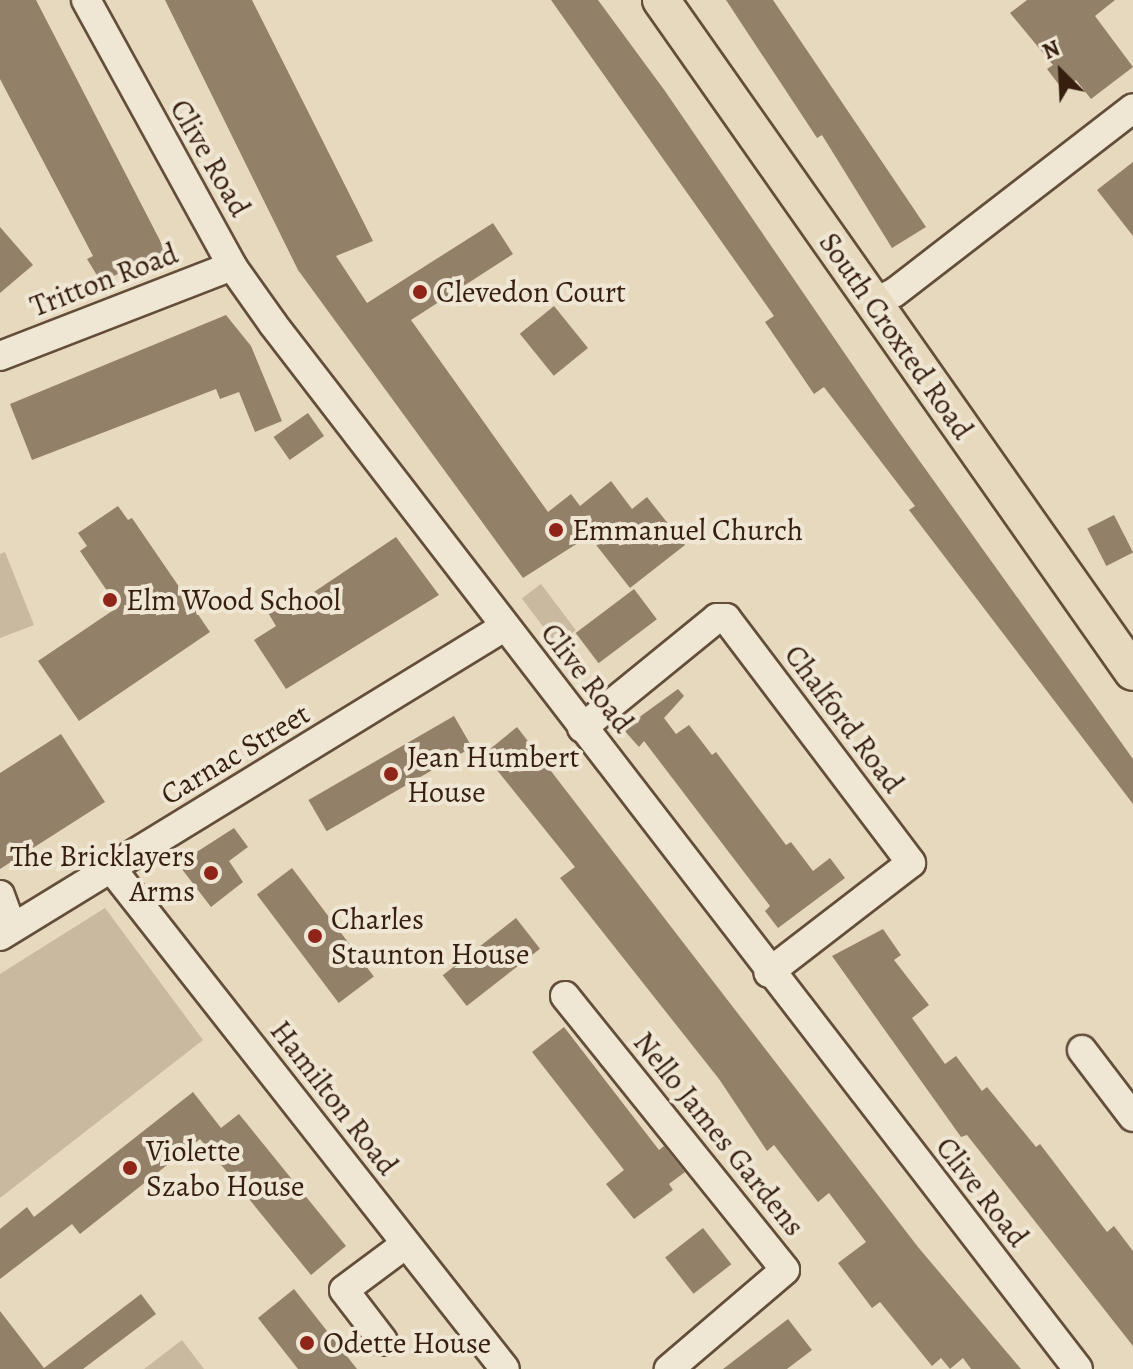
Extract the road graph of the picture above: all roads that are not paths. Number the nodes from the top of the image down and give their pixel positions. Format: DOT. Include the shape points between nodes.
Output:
graph roads {
  1 [pos="86,0"];
  2 [pos="661,0"];
  3 [pos="1133,108"];
  4 [pos="232,266"];
  5 [pos="871,304"];
  6 [pos="0,356"];
  7 [pos="504,627"];
  8 [pos="1133,672"];
  9 [pos="582,728"];
  10 [pos="111,868"];
  11 [pos="0,895"];
  12 [pos="6,932"];
  13 [pos="768,973"];
  14 [pos="565,996"];
  15 [pos="1082,1050"];
  16 [pos="1133,1117"];
  17 [pos="406,1244"];
  18 [pos="383,1341"];
  19 [pos="505,1369"];
  20 [pos="669,1369"];
  21 [pos="1078,1369"];
  1 -- 4 [label="street, Clive Road"];
  2 -- 5 [label="main road, South Croxted Road" via="766,144"];
  3 -- 5 [label="street" via="894,293"];
  4 -- 6 [label="street, Tritton Road"];
  4 -- 7 [label="street, Clive Road"];
  5 -- 8 [label="main road, South Croxted Road"];
  7 -- 9 [label="street, Clive Road"];
  7 -- 10 [label="street, Carnac Street"];
  9 -- 13 [label="street, Clive Road"];
  9 -- 13 [label="street, Chalford Road" via="717,618 726,618 911,863"];
  10 -- 12 [label="street, Carnac Street"];
  10 -- 17 [label="street, Hamilton Road"];
  11 -- 12 [label="street"];
  13 -- 21 [label="street, Clive Road"];
  14 -- 20 [label="street, Nello James Gardens" via="785,1270"];
  15 -- 16 [label="street"];
  17 -- 18 [label="street" via="344,1290"];
  17 -- 19 [label="street, Hamilton Road"];
}
